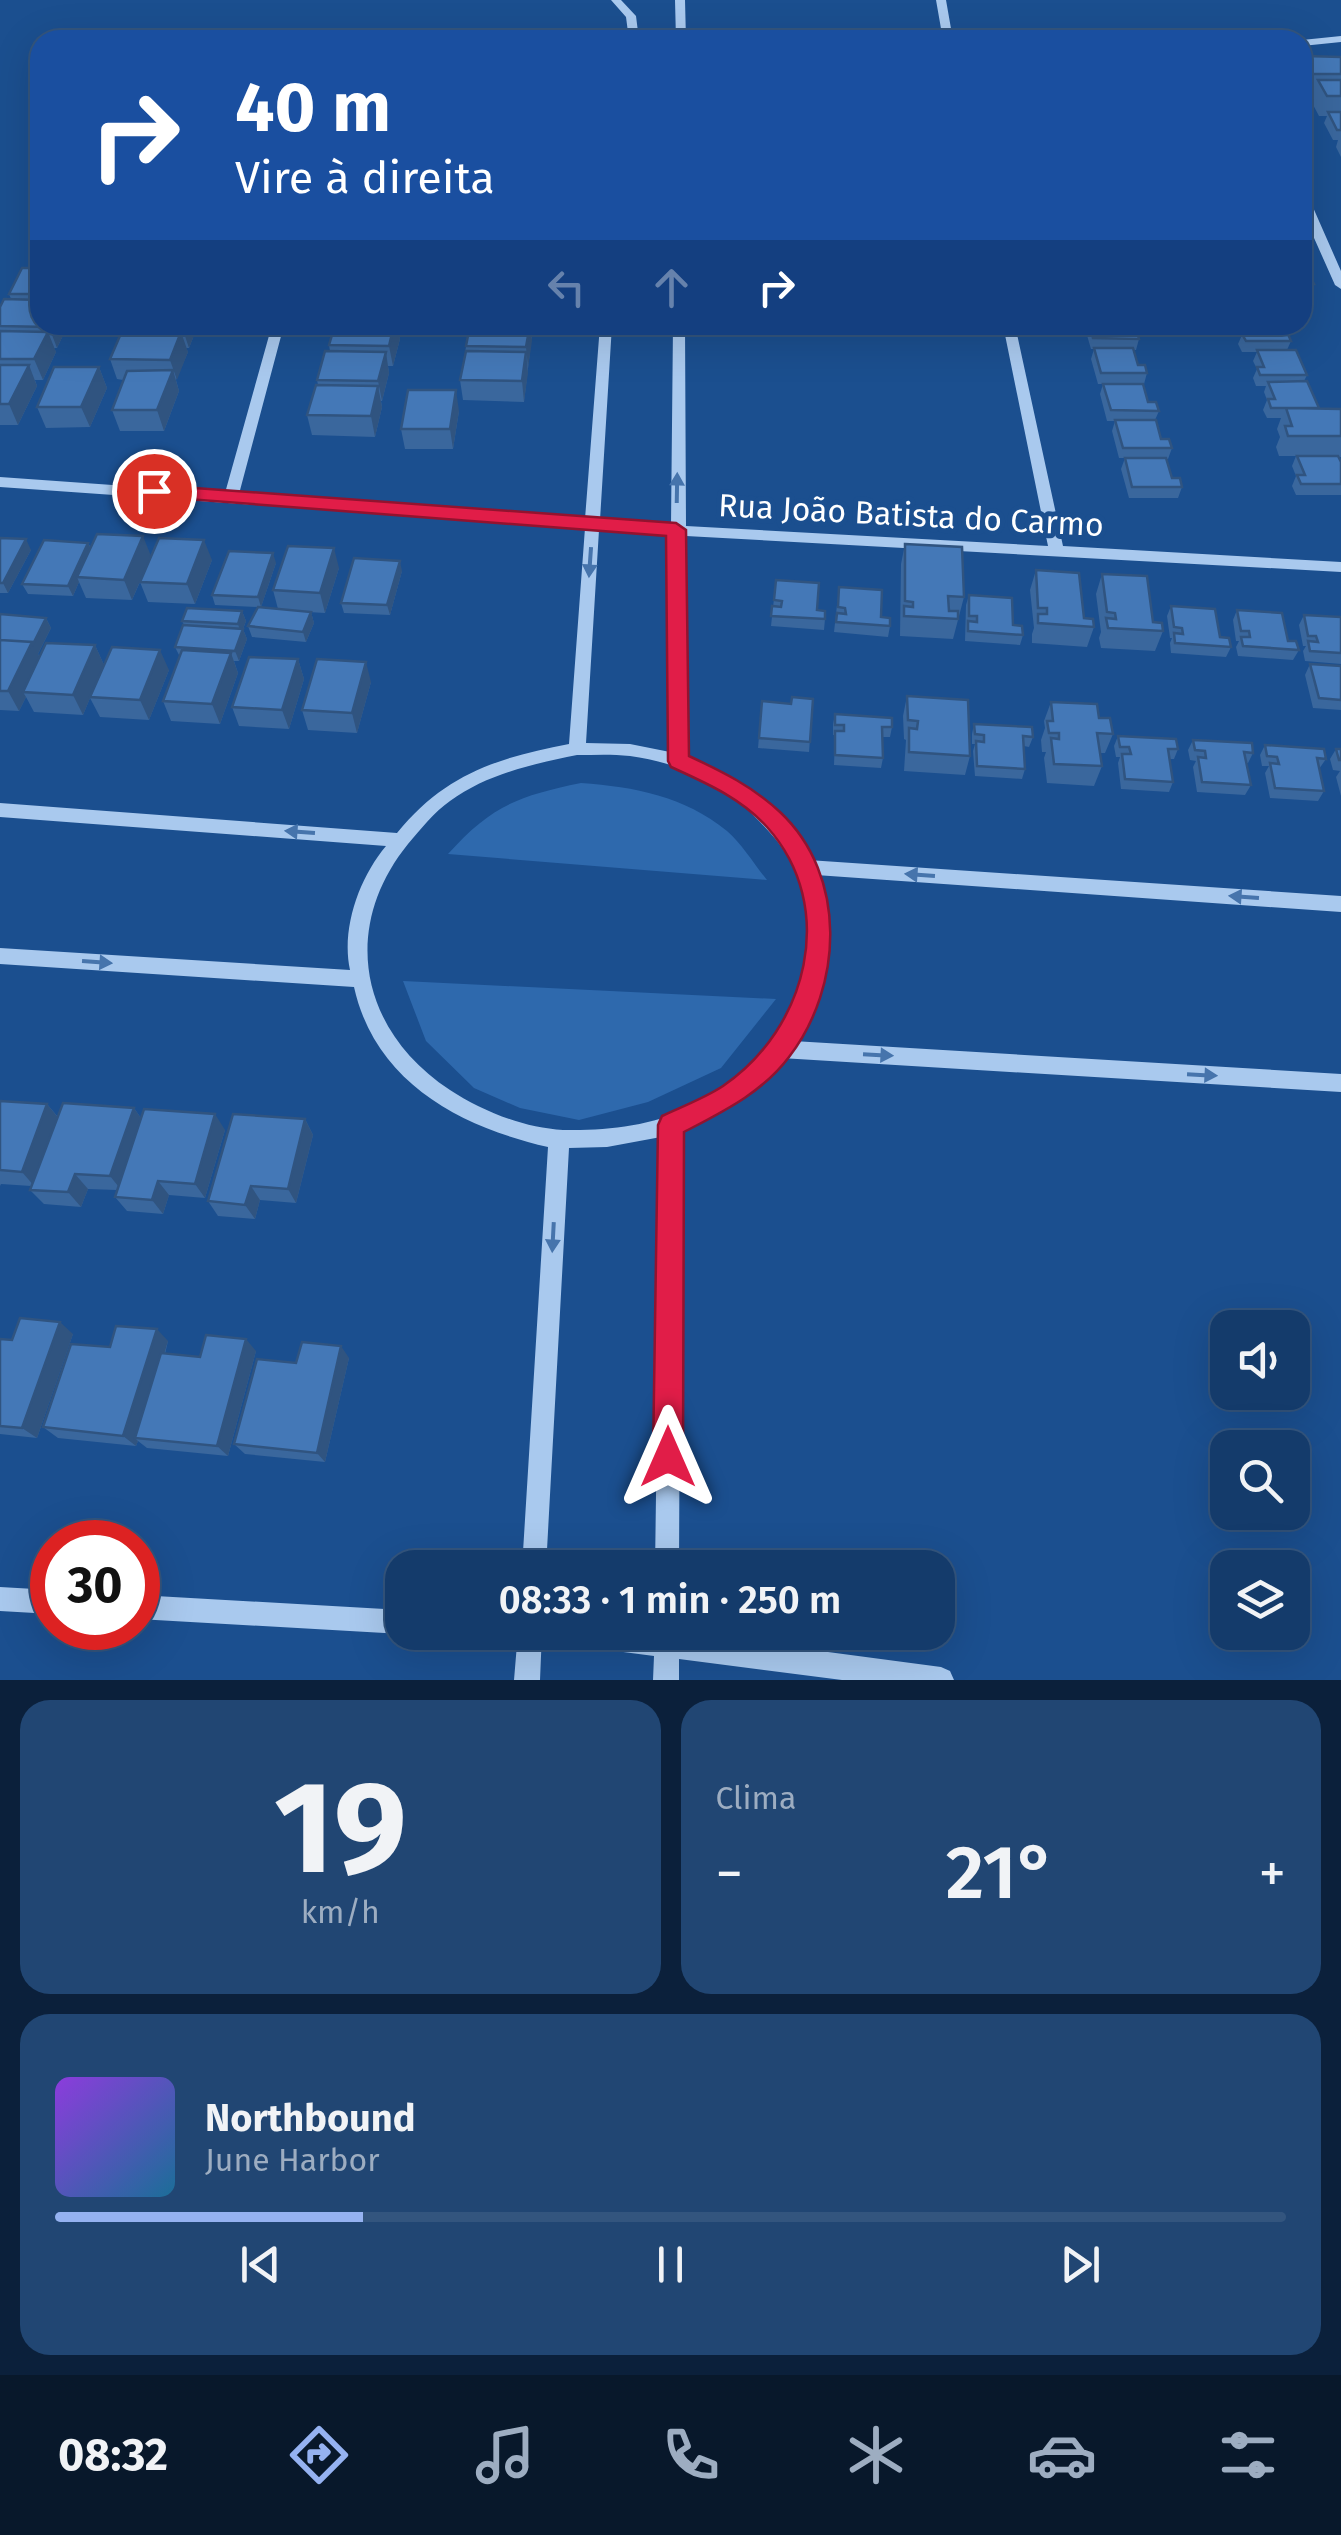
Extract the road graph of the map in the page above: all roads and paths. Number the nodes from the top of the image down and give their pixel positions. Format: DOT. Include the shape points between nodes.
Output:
graph roads {
  1 [pos="616,0"];
  2 [pos="680,0"];
  3 [pos="940,0"];
  4 [pos="633,30"];
  5 [pos="681,30"];
  6 [pos="946,30"];
  7 [pos="1341,40"];
  8 [pos="1312,42"];
  9 [pos="1312,219"];
  10 [pos="1341,285"];
  11 [pos="275,335"];
  12 [pos="605,335"];
  13 [pos="678,335"];
  14 [pos="1010,335"];
  15 [pos="0,482"];
  16 [pos="231,496"];
  17 [pos="592,522"];
  18 [pos="676,530"];
  19 [pos="1057,551"];
  20 [pos="1341,567"];
  21 [pos="577,749"];
  22 [pos="678,761"];
  23 [pos="0,810"];
  24 [pos="397,840"];
  25 [pos="806,867"];
  26 [pos="1341,904"];
  27 [pos="0,956"];
  28 [pos="358,979"];
  29 [pos="780,1049"];
  30 [pos="1341,1083"];
  31 [pos="671,1125"];
  32 [pos="558,1140"];
  33 [pos="535,1550"];
  34 [pos="668,1550"];
  35 [pos="0,1599"];
  36 [pos="30,1601"];
  37 [pos="160,1608"];
  38 [pos="385,1621"];
  39 [pos="529,1650"];
  40 [pos="667,1650"];
  41 [pos="745,1650"];
  42 [pos="527,1680"];
  43 [pos="666,1680"];
  44 [pos="941,1680"];
  1 -- 4 [label="street" via="631,16"];
  2 -- 5 [label="street"];
  3 -- 6 [label="street"];
  7 -- 8 [label="street"];
  9 -- 10 [label="street"];
  11 -- 16 [label="street"];
  12 -- 17 [label="street"];
  18 -- 13 [label="street, one-way"];
  14 -- 19 [label="street"];
  15 -- 16 [label="street, Rua João Batista do Carmo"];
  16 -- 17 [label="street, Rua João Batista do Carmo"];
  17 -- 18 [label="street, Rua João Batista do Carmo"];
  17 -- 21 [label="street, one-way"];
  18 -- 19 [label="street, Rua João Batista do Carmo"];
  18 -- 22 [label="street"];
  19 -- 20 [label="street, Rua João Batista do Carmo"];
  21 -- 22 [label="street" via="629,750"];
  21 -- 24 [label="street" via="508,762 447,793"];
  22 -- 25 [label="street" via="732,785 775,821"];
  24 -- 23 [label="street, one-way"];
  24 -- 28 [label="street" via="371,882 358,929"];
  26 -- 25 [label="street, one-way"];
  25 -- 29 [label="street" via="821,927 815,974"];
  27 -- 28 [label="street, one-way"];
  28 -- 32 [label="street" via="380,1037 424,1087 485,1122"];
  29 -- 30 [label="street, one-way"];
  29 -- 31 [label="street" via="732,1094"];
  31 -- 32 [label="street" via="616,1138"];
  31 -- 34 [label="street"];
  32 -- 33 [label="street, one-way"];
  35 -- 36 [label="street"];
  37 -- 38 [label="street"];
  39 -- 42 [label="street"];
  40 -- 43 [label="street"];
  41 -- 44 [label="street"];
}
